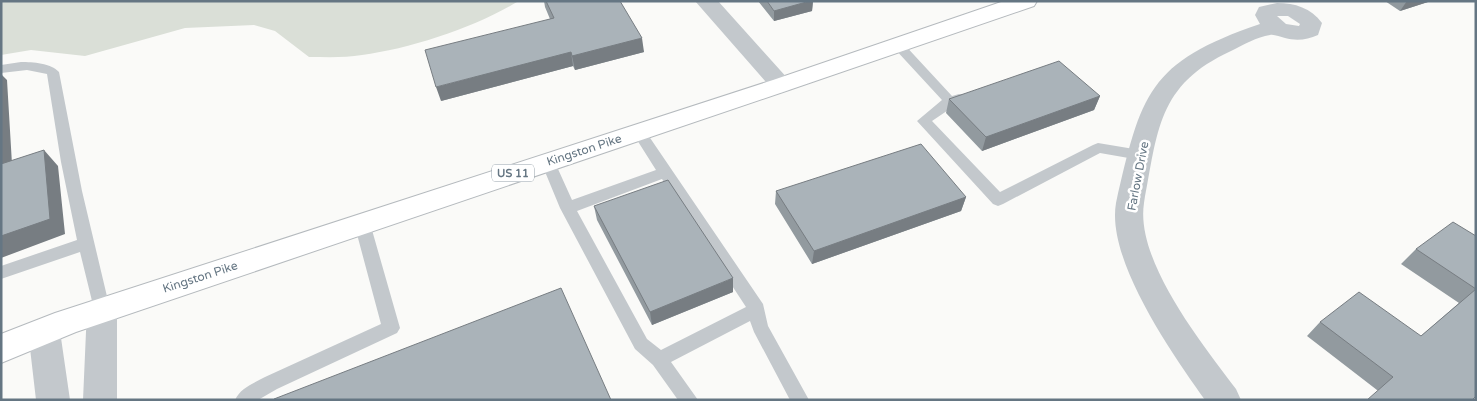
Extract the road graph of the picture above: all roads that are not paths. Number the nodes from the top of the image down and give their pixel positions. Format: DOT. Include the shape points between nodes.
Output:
graph roads {
  1 [pos="706,1"];
  2 [pos="1026,1"];
  3 [pos="1268,12"];
  4 [pos="898,45"];
  5 [pos="1,69"];
  6 [pos="781,85"];
  7 [pos="968,95"];
  8 [pos="950,101"];
  9 [pos="639,132"];
  10 [pos="1140,155"];
  11 [pos="548,162"];
  12 [pos="665,172"];
  13 [pos="568,208"];
  14 [pos="362,223"];
  15 [pos="85,244"];
  16 [pos="1,272"];
  17 [pos="757,309"];
  18 [pos="102,310"];
  19 [pos="44,331"];
  20 [pos="1,348"];
  21 [pos="659,360"];
  22 [pos="53,400"];
  23 [pos="100,400"];
  24 [pos="244,400"];
  25 [pos="688,400"];
  26 [pos="800,400"];
  27 [pos="1224,400"];
  1 -- 6 [label="street"];
  2 -- 4 [label="main road, Kingston Pike / US 11"];
  3 -- 10 [label="street, Farlow Drive" via="1235,40 1186,68 1171,81 1147,130"];
  4 -- 6 [label="main road, Kingston Pike / US 11"];
  4 -- 8 [label="lane"];
  5 -- 15 [label="lane" via="25,65 53,72"];
  6 -- 9 [label="main road, Kingston Pike / US 11"];
  7 -- 8 [label="lane"];
  8 -- 10 [label="lane" via="924,121 998,200 1098,148"];
  9 -- 11 [label="main road, Kingston Pike / US 11"];
  9 -- 12 [label="lane"];
  10 -- 27 [label="street, Farlow Drive" via="1129,211 1140,263 1181,339"];
  11 -- 13 [label="lane"];
  11 -- 14 [label="main road, Kingston Pike / US 11"];
  12 -- 13 [label="lane"];
  12 -- 17 [label="lane"];
  13 -- 21 [label="lane" via="642,344"];
  14 -- 18 [label="main road, Kingston Pike / US 11"];
  14 -- 24 [label="lane" via="391,328 271,383"];
  15 -- 16 [label="lane"];
  15 -- 18 [label="lane"];
  17 -- 21 [label="lane"];
  17 -- 26 [label="lane" via="760,327"];
  18 -- 19 [label="main road, Kingston Pike / US 11"];
  18 -- 23 [label="street"];
  19 -- 20 [label="main road, Kingston Pike / US 11"];
  19 -- 22 [label="street"];
  21 -- 25 [label="lane"];
}
